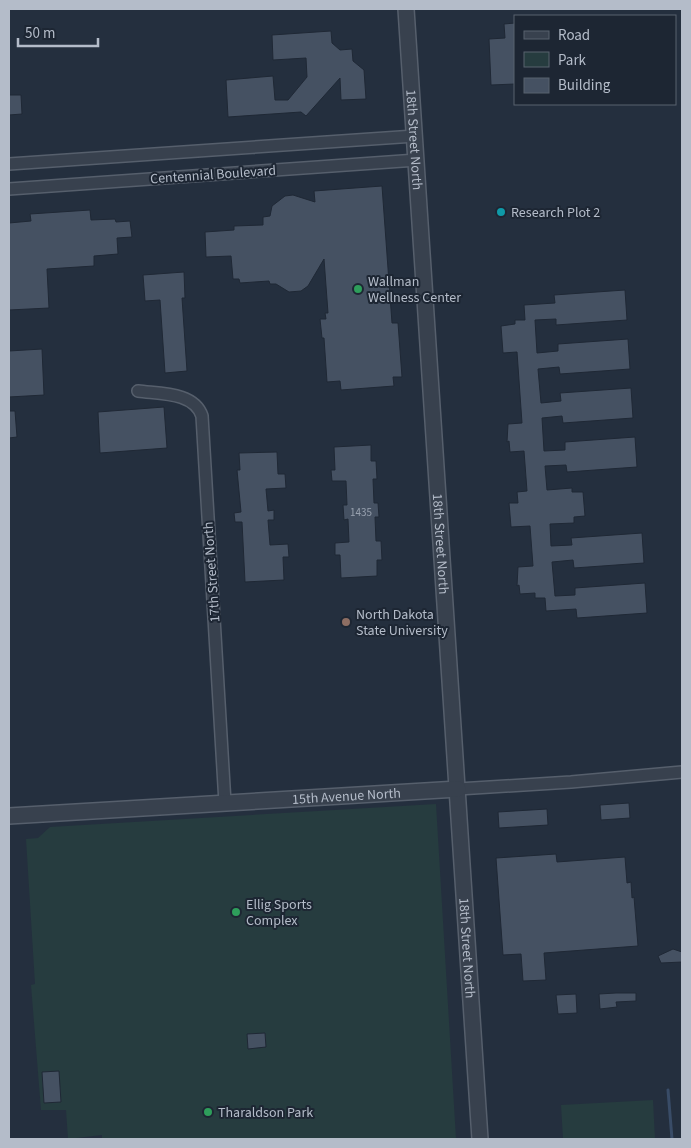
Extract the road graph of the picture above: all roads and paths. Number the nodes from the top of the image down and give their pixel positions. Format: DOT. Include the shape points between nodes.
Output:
graph roads {
  1 [pos="406,9"];
  2 [pos="415,136"];
  3 [pos="417,160"];
  4 [pos="9,164"];
  5 [pos="9,189"];
  6 [pos="138,391"];
  7 [pos="682,772"];
  8 [pos="458,789"];
  9 [pos="225,803"];
  10 [pos="9,816"];
  11 [pos="480,1139"];
  1 -- 2 [label="street, 18th Street North"];
  2 -- 3 [label="street, 18th Street North"];
  2 -- 4 [label="street, Centennial Boulevard"];
  3 -- 5 [label="street, Centennial Boulevard"];
  3 -- 8 [label="street, 18th Street North"];
  6 -- 9 [label="street, 17th Street North" via="191,400 199,406 202,416"];
  7 -- 8 [label="street, 15th Avenue North"];
  8 -- 9 [label="street, 15th Avenue North"];
  8 -- 11 [label="street, 18th Street North"];
  9 -- 10 [label="street, 15th Avenue North"];
}
